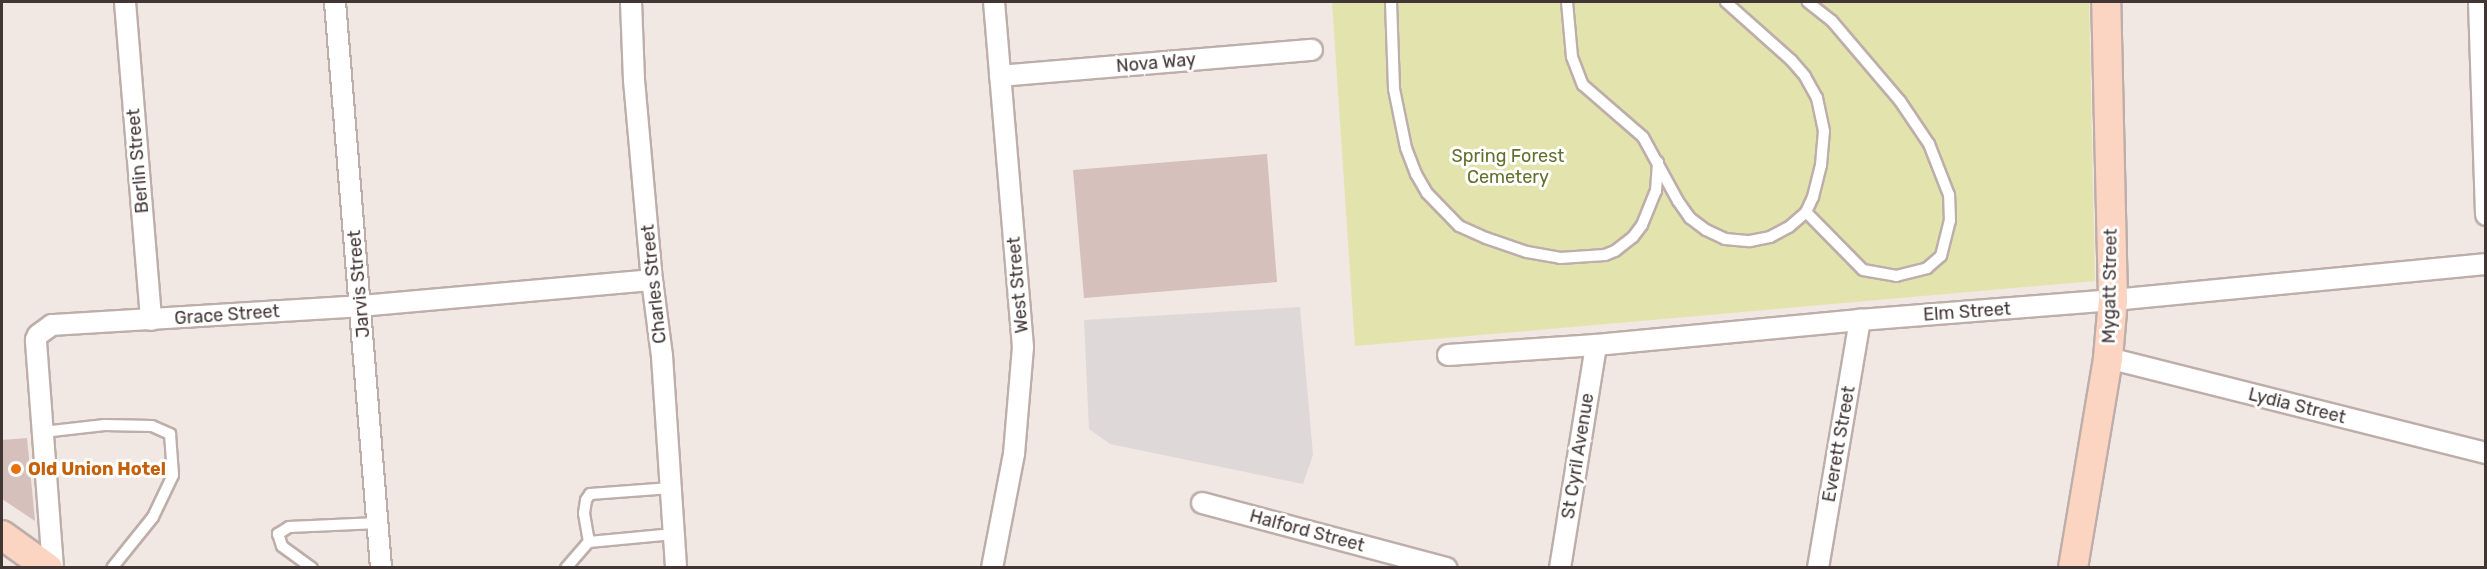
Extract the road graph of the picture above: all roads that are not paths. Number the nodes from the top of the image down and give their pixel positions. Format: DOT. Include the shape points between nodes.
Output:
graph roads {
  1 [pos="125,2"];
  2 [pos="335,2"];
  3 [pos="631,2"];
  4 [pos="994,2"];
  5 [pos="1390,2"];
  6 [pos="1567,2"];
  7 [pos="1726,2"];
  8 [pos="1808,2"];
  9 [pos="2106,2"];
  10 [pos="2480,2"];
  11 [pos="1312,50"];
  12 [pos="1000,76"];
  13 [pos="1658,161"];
  14 [pos="1806,212"];
  15 [pos="2486,215"];
  16 [pos="2486,264"];
  17 [pos="652,280"];
  18 [pos="2113,300"];
  19 [pos="361,306"];
  20 [pos="151,320"];
  21 [pos="1860,320"];
  22 [pos="1596,345"];
  23 [pos="1448,355"];
  24 [pos="2108,358"];
  25 [pos="43,432"];
  26 [pos="2486,453"];
  27 [pos="671,488"];
  28 [pos="1202,503"];
  29 [pos="378,523"];
  30 [pos="674,534"];
  31 [pos="2,535"];
  32 [pos="589,542"];
  33 [pos="48,567"];
  34 [pos="53,567"];
  35 [pos="111,567"];
  36 [pos="312,567"];
  37 [pos="381,567"];
  38 [pos="566,567"];
  39 [pos="676,567"];
  40 [pos="992,567"];
  41 [pos="1447,567"];
  42 [pos="1560,567"];
  43 [pos="1818,567"];
  44 [pos="2073,567"];
  1 -- 20 [label="street, Berlin Street"];
  2 -- 19 [label="street, Jarvis Street"];
  3 -- 17 [label="street, Charles Street"];
  4 -- 12 [label="street, West Street"];
  5 -- 13 [label="lane" via="1394,89 1406,148 1427,193 1459,226 1527,252 1560,258 1605,255 1633,237 1642,225 1656,191"];
  6 -- 13 [label="lane" via="1572,57 1583,85 1643,136"];
  7 -- 14 [label="lane" via="1791,60 1817,98 1824,131 1822,154"];
  8 -- 14 [label="lane" via="1832,21 1900,101 1929,144 1949,195 1950,221 1941,256 1927,268 1896,276 1863,270"];
  9 -- 18 [label="street, Mygatt Street"];
  10 -- 15 [label="street"];
  11 -- 12 [label="street, Nova Way"];
  12 -- 40 [label="street, West Street" via="1023,347 1014,454"];
  13 -- 14 [label="lane" via="1677,201 1690,218 1725,239 1750,241 1770,237"];
  16 -- 18 [label="street, Elm Street"];
  17 -- 19 [label="street, Grace Street"];
  17 -- 27 [label="street, Charles Street" via="662,356"];
  18 -- 21 [label="street, Elm Street"];
  18 -- 24 [label="street, Mygatt Street"];
  19 -- 20 [label="street, Grace Street"];
  19 -- 29 [label="street, Jarvis Street"];
  20 -- 25 [label="street, Grace Street" via="52,325 38,335"];
  21 -- 22 [label="street, Elm Street"];
  21 -- 43 [label="street, Everett Street"];
  22 -- 23 [label="street, Elm Street"];
  22 -- 42 [label="street, St Cyril Avenue"];
  24 -- 26 [label="street, Lydia Street"];
  24 -- 44 [label="street, Mygatt Street"];
  25 -- 34 [label="street, Grace Street"];
  25 -- 35 [label="lane" via="105,424 152,426 170,434 173,476 153,517"];
  27 -- 30 [label="street, Charles Street"];
  27 -- 32 [label="lane" via="590,494 584,513"];
  28 -- 41 [label="street, Halford Street"];
  29 -- 36 [label="lane" via="289,527 278,534 282,546"];
  29 -- 37 [label="street, Jarvis Street"];
  30 -- 32 [label="lane"];
  30 -- 39 [label="street, Charles Street"];
  31 -- 33 [label="street"];
  32 -- 38 [label="lane"];
}
